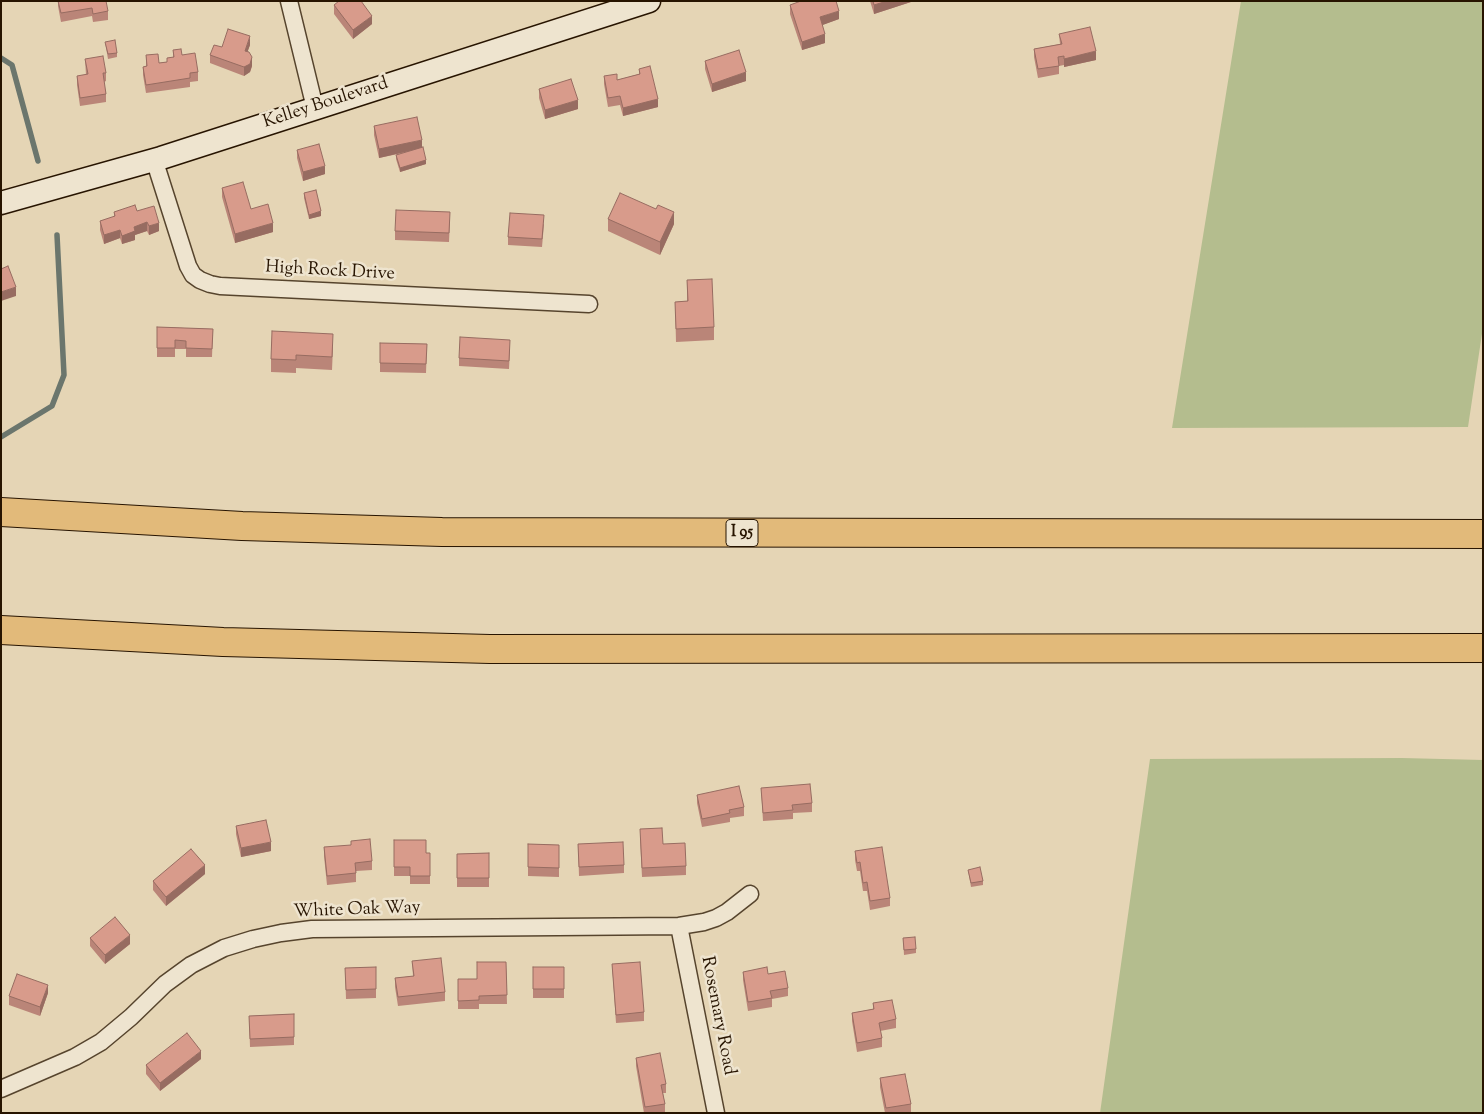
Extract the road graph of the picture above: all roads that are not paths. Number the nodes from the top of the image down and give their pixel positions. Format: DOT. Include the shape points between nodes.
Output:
graph roads {
  1 [pos="289,1"];
  2 [pos="649,1"];
  3 [pos="315,108"];
  4 [pos="154,159"];
  5 [pos="1,204"];
  6 [pos="589,304"];
  7 [pos="1,512"];
  8 [pos="1483,534"];
  9 [pos="1,630"];
  10 [pos="1483,648"];
  11 [pos="750,894"];
  12 [pos="678,926"];
  13 [pos="1,1089"];
  14 [pos="716,1113"];
  1 -- 3 [label="street"];
  2 -- 3 [label="main road, Kelley Boulevard"];
  3 -- 4 [label="main road, Kelley Boulevard"];
  4 -- 5 [label="main road, Kelley Boulevard"];
  4 -- 6 [label="street, High Rock Drive" via="188,266 193,275 210,284"];
  7 -- 8 [label="highway, I 95" via="242,526 432,532"];
  9 -- 10 [label="highway" via="223,642 490,650"];
  11 -- 12 [label="street, White Oak Way" via="716,918"];
  12 -- 13 [label="street, White Oak Way" via="312,929 253,939 224,948 191,965 101,1042 75,1058"];
  12 -- 14 [label="street, Rosemary Road"];
}
